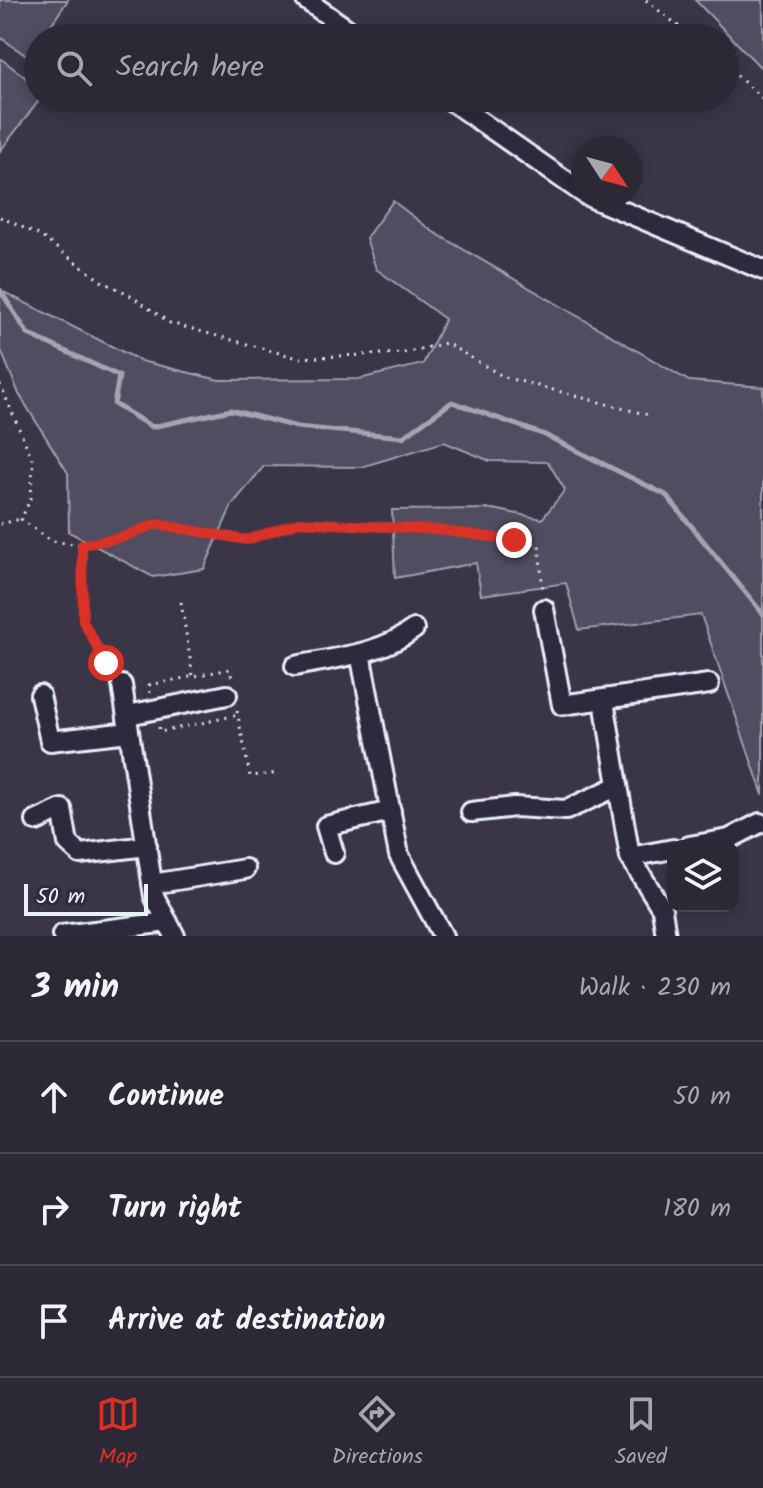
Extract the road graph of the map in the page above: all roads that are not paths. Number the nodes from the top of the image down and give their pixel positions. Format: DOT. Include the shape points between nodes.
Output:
graph roads {
  1 [pos="306,0"];
  2 [pos="340,24"];
  3 [pos="467,112"];
  4 [pos="571,184"];
  5 [pos="618,208"];
  6 [pos="763,270"];
  7 [pos="544,609"];
  8 [pos="414,629"];
  9 [pos="360,653"];
  10 [pos="295,666"];
  11 [pos="709,684"];
  12 [pos="122,685"];
  13 [pos="40,695"];
  14 [pos="227,695"];
  15 [pos="604,701"];
  16 [pos="129,724"];
  17 [pos="618,786"];
  18 [pos="391,811"];
  19 [pos="471,812"];
  20 [pos="36,821"];
  21 [pos="760,823"];
  22 [pos="723,840"];
  23 [pos="147,846"];
  24 [pos="667,850"];
  25 [pos="334,853"];
  26 [pos="630,857"];
  27 [pos="245,869"];
  28 [pos="152,884"];
  29 [pos="172,929"];
  30 [pos="62,935"];
  31 [pos="443,936"];
  32 [pos="666,936"];
  1 -- 2 [label="street"];
  3 -- 4 [label="street"];
  5 -- 6 [label="street"];
  7 -- 15 [label="street" via="562,705"];
  8 -- 9 [label="street"];
  9 -- 10 [label="street"];
  9 -- 18 [label="street"];
  11 -- 15 [label="street"];
  12 -- 16 [label="street"];
  13 -- 16 [label="street" via="50,741"];
  14 -- 16 [label="street" via="153,710"];
  15 -- 17 [label="street"];
  16 -- 23 [label="street"];
  17 -- 19 [label="street" via="566,810 515,807"];
  17 -- 26 [label="street"];
  18 -- 25 [label="street" via="326,826"];
  18 -- 31 [label="street" via="399,855"];
  20 -- 23 [label="street" via="62,809 68,843 80,854"];
  21 -- 22 [label="street"];
  23 -- 28 [label="street"];
  24 -- 26 [label="street"];
  26 -- 32 [label="street" via="662,909"];
  27 -- 28 [label="street"];
  28 -- 29 [label="street"];
  29 -- 30 [label="street"];
}
